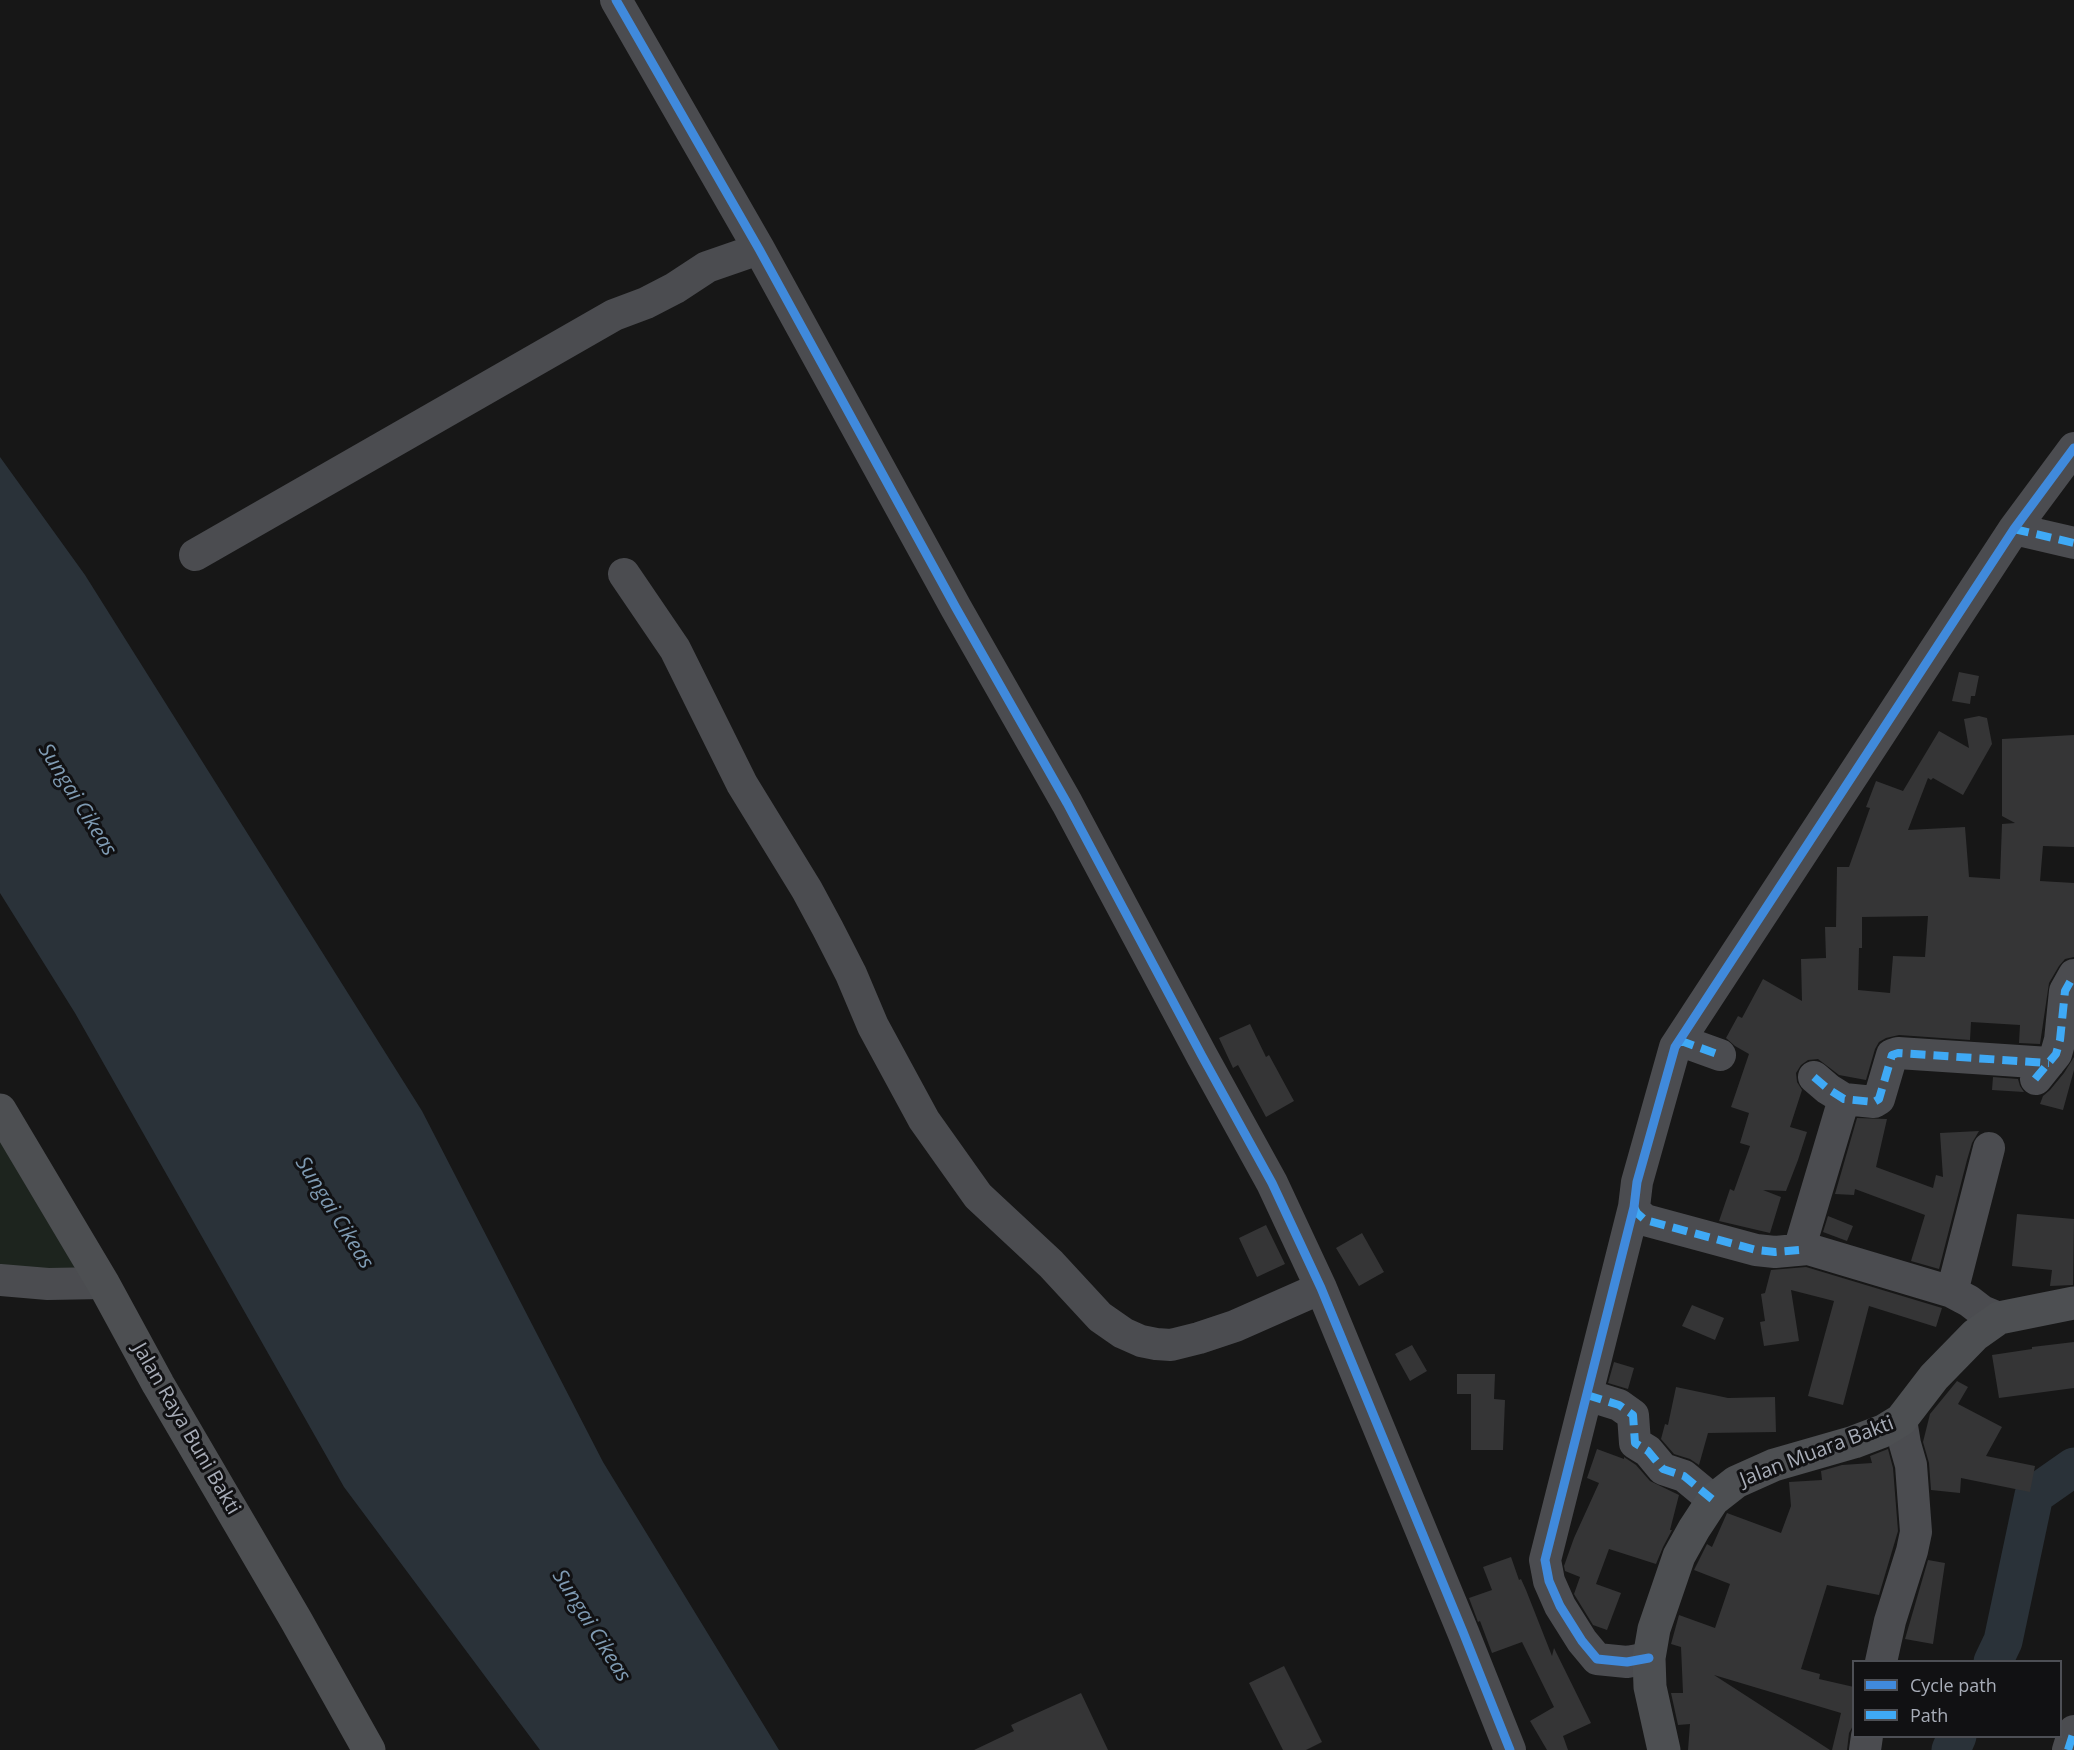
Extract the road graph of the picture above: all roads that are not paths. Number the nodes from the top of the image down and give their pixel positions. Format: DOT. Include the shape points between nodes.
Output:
graph roads {
  1 [pos="616,0"];
  2 [pos="759,249"];
  3 [pos="2074,448"];
  4 [pos="2014,529"];
  5 [pos="2074,543"];
  6 [pos="195,555"];
  7 [pos="624,574"];
  8 [pos="2074,975"];
  9 [pos="1679,1042"];
  10 [pos="1720,1055"];
  11 [pos="1814,1077"];
  12 [pos="1844,1099"];
  13 [pos="0,1110"];
  14 [pos="1989,1148"];
  15 [pos="1634,1207"];
  16 [pos="1798,1250"];
  17 [pos="0,1280"];
  18 [pos="103,1283"];
  19 [pos="1321,1288"];
  20 [pos="1952,1292"];
  21 [pos="2074,1303"];
  22 [pos="1999,1318"];
  23 [pos="1587,1395"];
  24 [pos="1901,1420"];
  25 [pos="1713,1500"];
  26 [pos="1649,1658"];
  27 [pos="1881,1660"];
  28 [pos="2074,1731"];
  29 [pos="369,1750"];
  30 [pos="1510,1750"];
  31 [pos="1664,1750"];
  32 [pos="2068,1750"];
  1 -- 2 [label="street"];
  2 -- 6 [label="street" via="707,267 665,293 614,315"];
  2 -- 19 [label="street" via="956,609 1067,802 1272,1183"];
  3 -- 4 [label="street"];
  4 -- 5 [label="street"];
  4 -- 9 [label="street"];
  7 -- 19 [label="street" via="675,649 742,784 828,928 873,1026 924,1120 978,1196 1044,1256 1100,1317 1141,1341 1171,1345 1199,1338"];
  8 -- 12 [label="street" via="2065,991 2056,1054 2042,1071 1898,1053 1889,1062 1879,1099"];
  9 -- 10 [label="street"];
  9 -- 15 [label="street" via="1637,1182"];
  11 -- 12 [label="street"];
  12 -- 16 [label="street"];
  13 -- 18 [label="main road, Jalan Raya Buni Bakti"];
  14 -- 20 [label="street"];
  15 -- 16 [label="street" via="1645,1220 1756,1250"];
  15 -- 23 [label="street"];
  16 -- 20 [label="street" via="1808,1249"];
  17 -- 18 [label="street"];
  18 -- 29 [label="main road, Jalan Raya Buni Bakti"];
  19 -- 30 [label="street"];
  20 -- 22 [label="street"];
  21 -- 22 [label="main road, Jalan Muara Bakti"];
  22 -- 24 [label="main road, Jalan Muara Bakti" via="1975,1335 1934,1377"];
  23 -- 25 [label="street" via="1619,1405 1633,1415 1635,1443 1663,1468 1684,1476"];
  23 -- 26 [label="street" via="1545,1560 1549,1581 1565,1615 1597,1659 1627,1662"];
  24 -- 25 [label="main road, Jalan Muara Bakti" via="1854,1442 1774,1465 1736,1482"];
  24 -- 27 [label="street" via="1911,1466 1916,1532"];
  25 -- 26 [label="main road, Jalan Muara Bakti" via="1679,1556 1654,1629"];
  26 -- 31 [label="main road, Jalan Muara Bakti" via="1650,1687"];
  28 -- 32 [label="street"];
}
